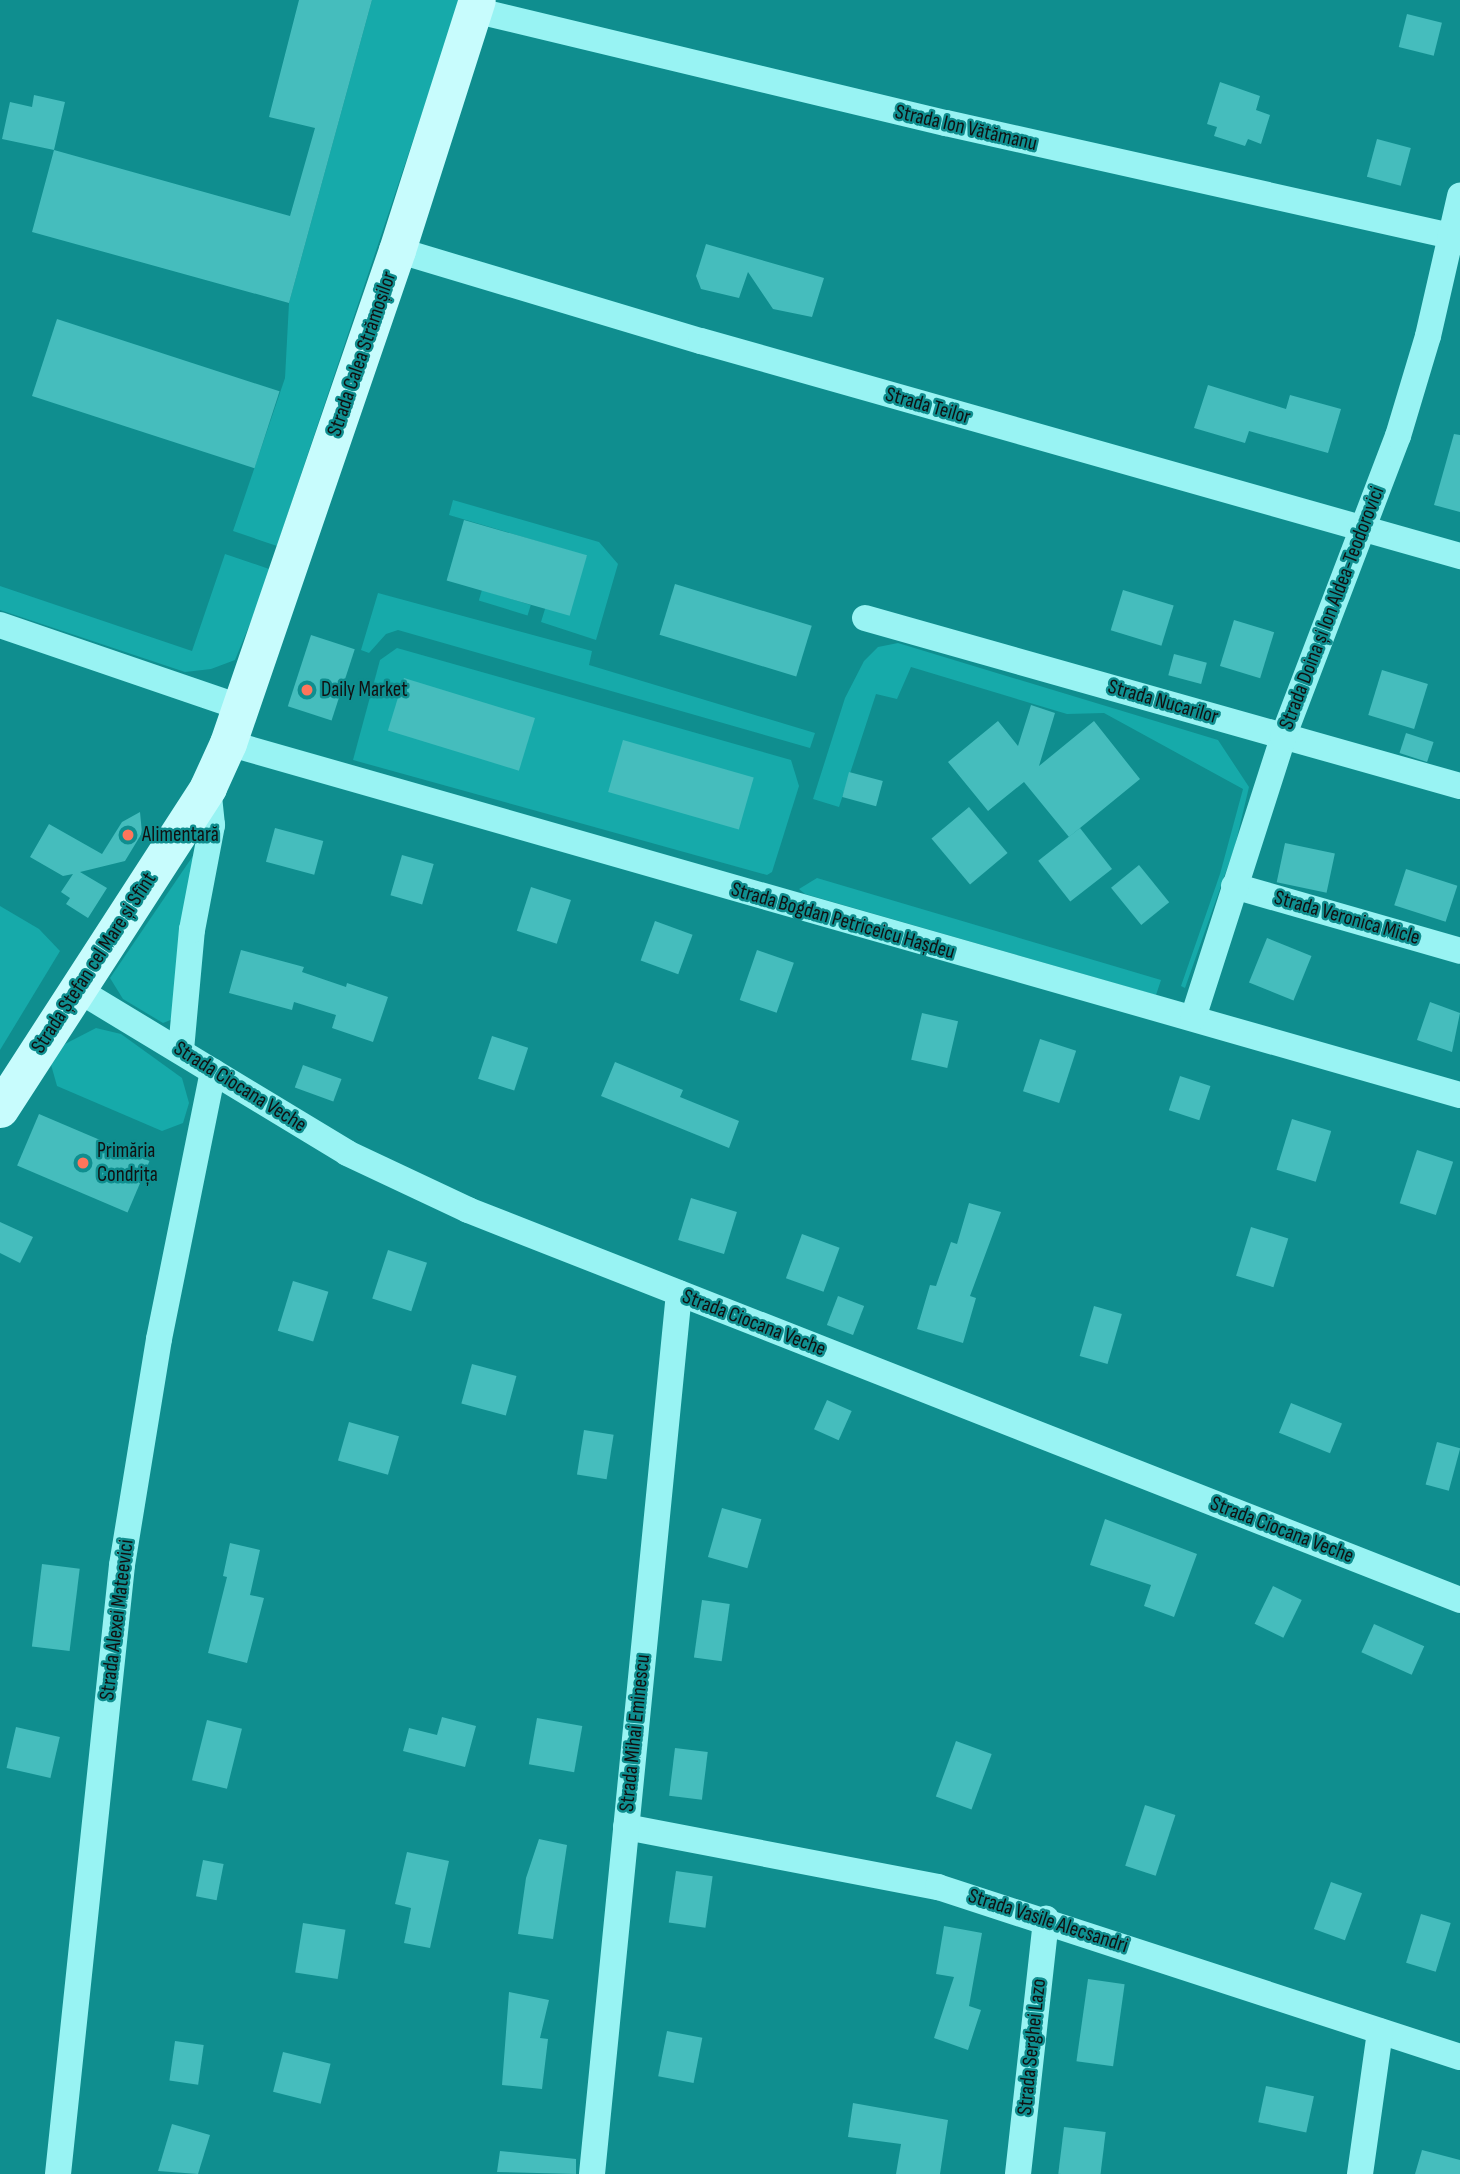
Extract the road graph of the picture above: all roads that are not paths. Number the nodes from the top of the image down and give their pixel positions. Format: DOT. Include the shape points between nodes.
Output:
graph roads {
  1 [pos="476,5"];
  2 [pos="1460,196"];
  3 [pos="1455,237"];
  4 [pos="397,250"];
  5 [pos="1365,530"];
  6 [pos="1460,556"];
  7 [pos="865,618"];
  8 [pos="0,625"];
  9 [pos="240,707"];
  10 [pos="1283,737"];
  11 [pos="228,743"];
  12 [pos="1460,786"];
  13 [pos="208,788"];
  14 [pos="1234,886"];
  15 [pos="1460,951"];
  16 [pos="75,988"];
  17 [pos="1193,1018"];
  18 [pos="181,1050"];
  19 [pos="214,1071"];
  20 [pos="1460,1094"];
  21 [pos="0,1109"];
  22 [pos="679,1293"];
  23 [pos="1460,1600"];
  24 [pos="625,1827"];
  25 [pos="1046,1919"];
  26 [pos="1380,2031"];
  27 [pos="1460,2057"];
  28 [pos="58,2174"];
  29 [pos="592,2174"];
  30 [pos="1018,2174"];
  31 [pos="1360,2174"];
  1 -- 3 [label="street, Strada Ion Vătămanu" via="946,123"];
  1 -- 4 [label="street, Strada Calea Strămoșilor"];
  2 -- 3 [label="street, Strada Doina și Ion Aldea-Teodorovici"];
  3 -- 5 [label="street, Strada Doina și Ion Aldea-Teodorovici"];
  4 -- 5 [label="street, Strada Teilor"];
  4 -- 9 [label="street, Strada Calea Strămoșilor"];
  5 -- 6 [label="street, Strada Teilor"];
  5 -- 10 [label="street, Strada Doina și Ion Aldea-Teodorovici"];
  7 -- 10 [label="street, Strada Nucarilor"];
  8 -- 9 [label="street"];
  9 -- 11 [label="street, Strada Calea Strămoșilor"];
  10 -- 12 [label="street, Strada Nucarilor"];
  10 -- 14 [label="street, Strada Doina și Ion Aldea-Teodorovici"];
  11 -- 13 [label="street, Strada Ștefan cel Mare și Sfînt"];
  11 -- 17 [label="street, Strada Bogdan Petriceicu Hașdeu"];
  13 -- 16 [label="street, Strada Ștefan cel Mare și Sfînt"];
  13 -- 18 [label="street" via="212,825 192,930"];
  14 -- 15 [label="street, Strada Veronica Micle"];
  14 -- 17 [label="street, Strada Doina și Ion Aldea-Teodorovici"];
  16 -- 18 [label="street, Strada Ciocana Veche"];
  16 -- 21 [label="street, Strada Ștefan cel Mare și Sfînt"];
  17 -- 20 [label="street, Strada Bogdan Petriceicu Hașdeu"];
  18 -- 19 [label="street, Strada Ciocana Veche"];
  19 -- 22 [label="street, Strada Ciocana Veche" via="346,1153 468,1210"];
  19 -- 28 [label="street, Strada Alexei Mateevici" via="159,1339 122,1565"];
  22 -- 23 [label="street, Strada Ciocana Veche"];
  22 -- 24 [label="street, Strada Mihai Eminescu"];
  24 -- 25 [label="street, Strada Vasile Alecsandri" via="938,1887"];
  24 -- 29 [label="street, Strada Mihai Eminescu"];
  25 -- 26 [label="street, Strada Vasile Alecsandri"];
  25 -- 30 [label="street, Strada Serghei Lazo"];
  26 -- 27 [label="street, Strada Vasile Alecsandri"];
  26 -- 31 [label="street"];
}
